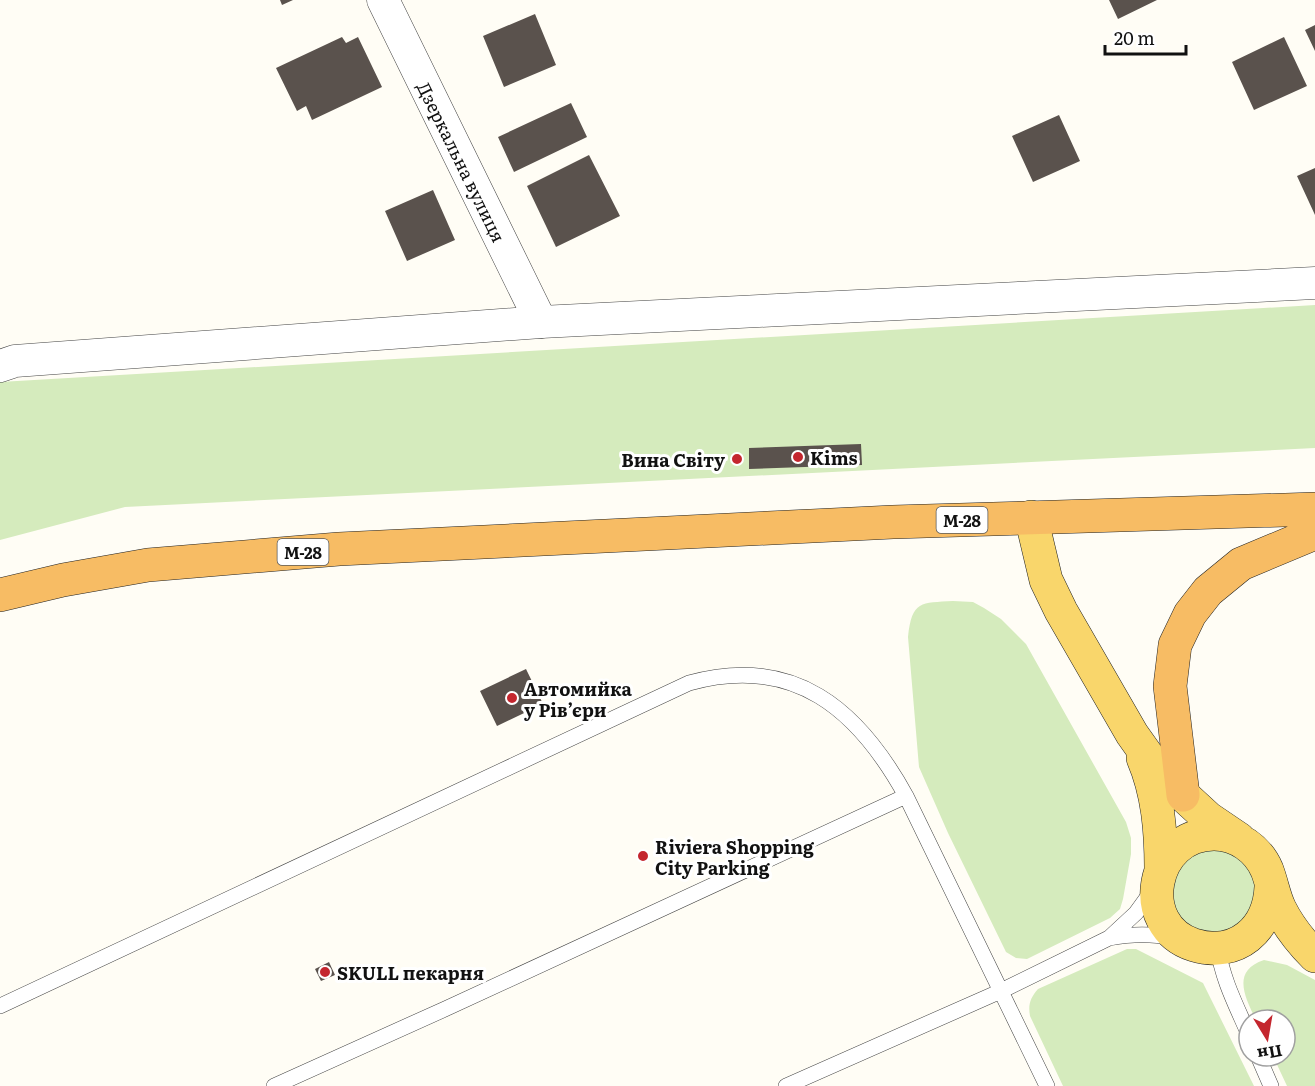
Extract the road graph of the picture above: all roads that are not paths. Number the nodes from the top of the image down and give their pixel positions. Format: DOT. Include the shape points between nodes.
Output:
graph roads {
  1 [pos="383,0"];
  2 [pos="1315,283"];
  3 [pos="541,322"];
  4 [pos="0,366"];
  5 [pos="1315,509"];
  6 [pos="1030,517"];
  7 [pos="1315,533"];
  8 [pos="0,595"];
  9 [pos="1132,734"];
  10 [pos="1183,795"];
  11 [pos="906,796"];
  12 [pos="1240,840"];
  13 [pos="1159,876"];
  14 [pos="1271,887"];
  15 [pos="1109,938"];
  16 [pos="1213,945"];
  17 [pos="1001,991"];
  18 [pos="0,1006"];
  19 [pos="1237,1008"];
  20 [pos="1263,1068"];
  21 [pos="283,1085"];
  22 [pos="786,1086"];
  23 [pos="1047,1086"];
  24 [pos="1271,1086"];
  1 -- 3 [label="street, Дзеркальна вулиця"];
  2 -- 3 [label="street"];
  3 -- 4 [label="street" via="15,361"];
  5 -- 6 [label="highway, М-28"];
  6 -- 8 [label="highway, М-28" via="339,549 148,565"];
  6 -- 9 [label="main road" via="1046,580"];
  7 -- 10 [label="highway" via="1241,564 1208,591 1190,614 1175,645 1170,686"];
  9 -- 10 [label="main road" via="1154,765"];
  9 -- 13 [label="main road" via="1156,800 1161,834"];
  10 -- 12 [label="main road"];
  11 -- 17 [label="lane"];
  11 -- 18 [label="lane" via="876,747 814,692 745,674 689,683"];
  11 -- 21 [label="lane"];
  12 -- 13 [label="main road" via="1201,835 1177,847"];
  12 -- 14 [label="main road" via="1261,859"];
  13 -- 15 [label="lane" via="1136,913"];
  13 -- 16 [label="main road" via="1157,898 1167,924 1177,935"];
  14 -- 16 [label="main road" via="1266,916 1257,929 1246,939"];
  14 -- 16 [label="main road" via="1288,924 1315,956 1275,945"];
  15 -- 16 [label="lane" via="1150,934"];
  15 -- 17 [label="lane"];
  16 -- 19 [label="lane"];
  17 -- 22 [label="lane"];
  17 -- 23 [label="lane"];
  20 -- 24 [label="lane"];
}
